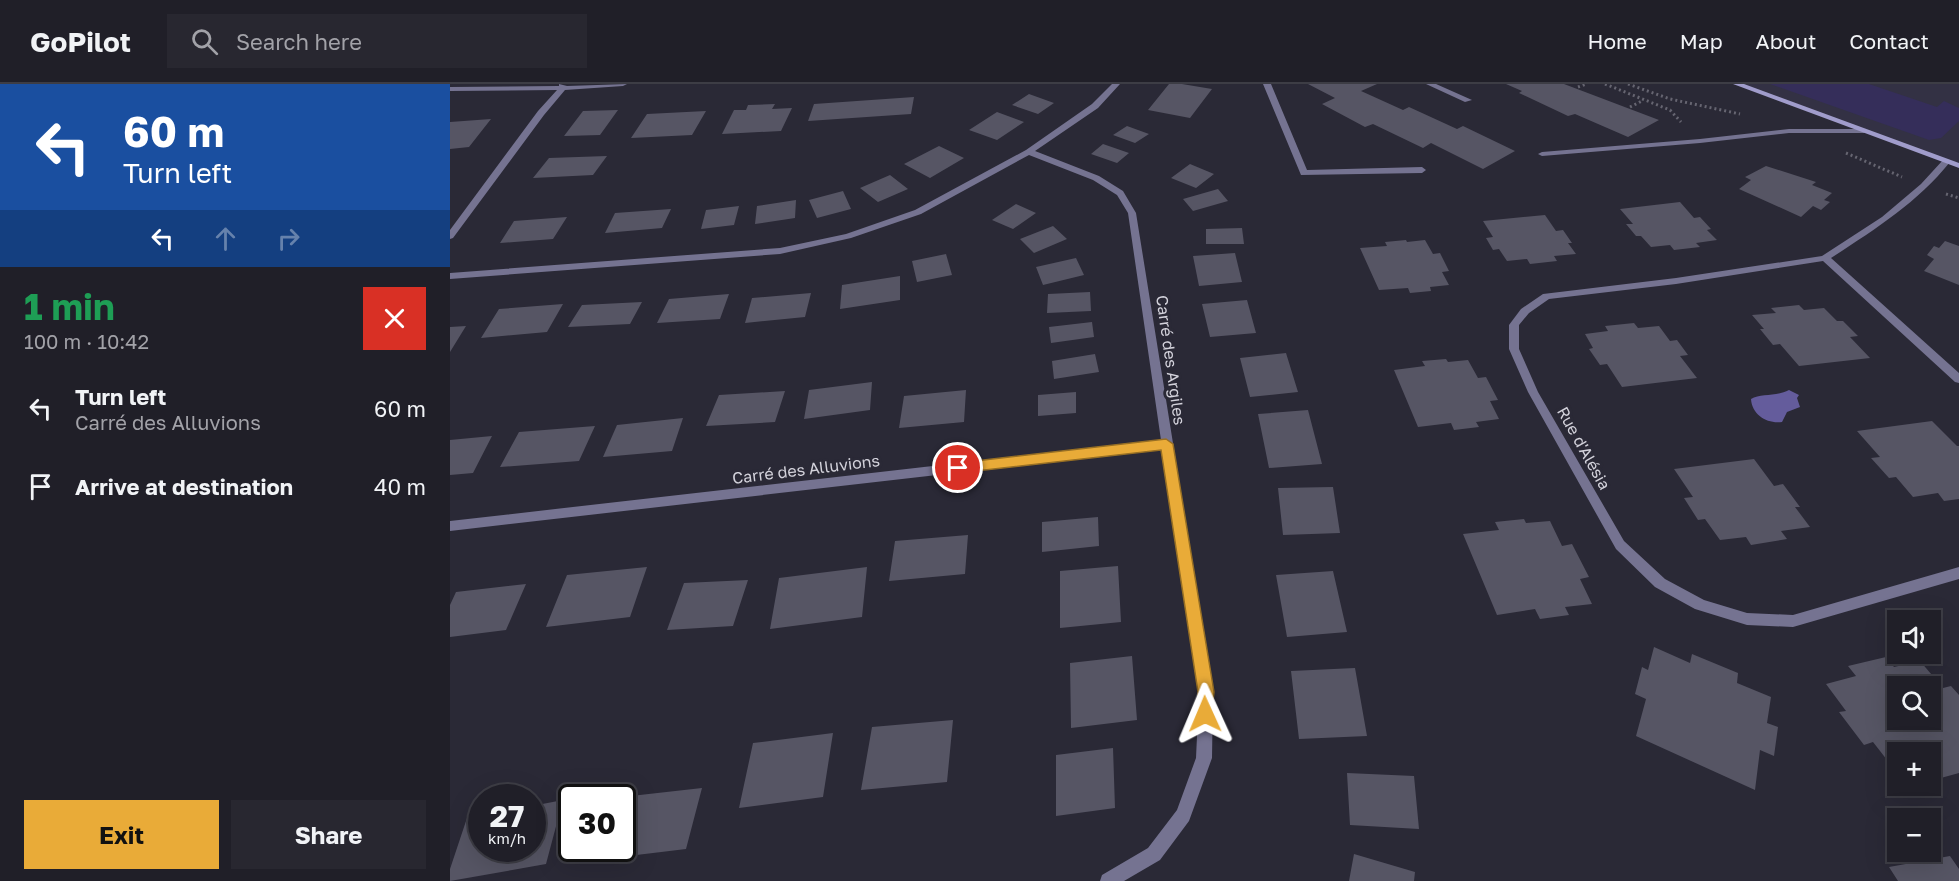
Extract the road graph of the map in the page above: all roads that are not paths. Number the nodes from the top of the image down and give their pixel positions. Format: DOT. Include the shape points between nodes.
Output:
graph roads {
  1 [pos="623,84"];
  2 [pos="1116,84"];
  3 [pos="1267,84"];
  4 [pos="1430,84"];
  5 [pos="1737,84"];
  6 [pos="563,86"];
  7 [pos="450,89"];
  8 [pos="1468,100"];
  9 [pos="1864,131"];
  10 [pos="1029,152"];
  11 [pos="1542,154"];
  12 [pos="1946,162"];
  13 [pos="1959,166"];
  14 [pos="1422,170"];
  15 [pos="450,236"];
  16 [pos="1825,258"];
  17 [pos="450,276"];
  18 [pos="1959,379"];
  19 [pos="1166,444"];
  20 [pos="450,526"];
  21 [pos="1959,573"];
  22 [pos="1108,881"];
  1 -- 6 [label="street"];
  2 -- 10 [label="street" via="1095,106"];
  3 -- 14 [label="street" via="1304,173"];
  4 -- 8 [label="street"];
  5 -- 9 [label="main road"];
  6 -- 7 [label="street"];
  6 -- 15 [label="street"];
  9 -- 11 [label="street" via="1789,131"];
  9 -- 12 [label="main road"];
  10 -- 17 [label="street" via="918,212 848,236 780,251"];
  10 -- 19 [label="street, Carré des Argiles" via="1096,178 1120,193 1132,213"];
  12 -- 13 [label="main road"];
  12 -- 16 [label="street, Rue d'Alésia" via="1885,219"];
  16 -- 18 [label="street"];
  16 -- 21 [label="street, Rue d'Alésia" via="1687,280 1546,296 1514,325 1514,349 1533,392 1620,545 1660,583 1700,605 1747,619 1793,621"];
  19 -- 20 [label="street, Carré des Alluvions"];
  19 -- 22 [label="street, Carré des Argiles" via="1206,692 1203,758 1183,815 1154,854"];
}
